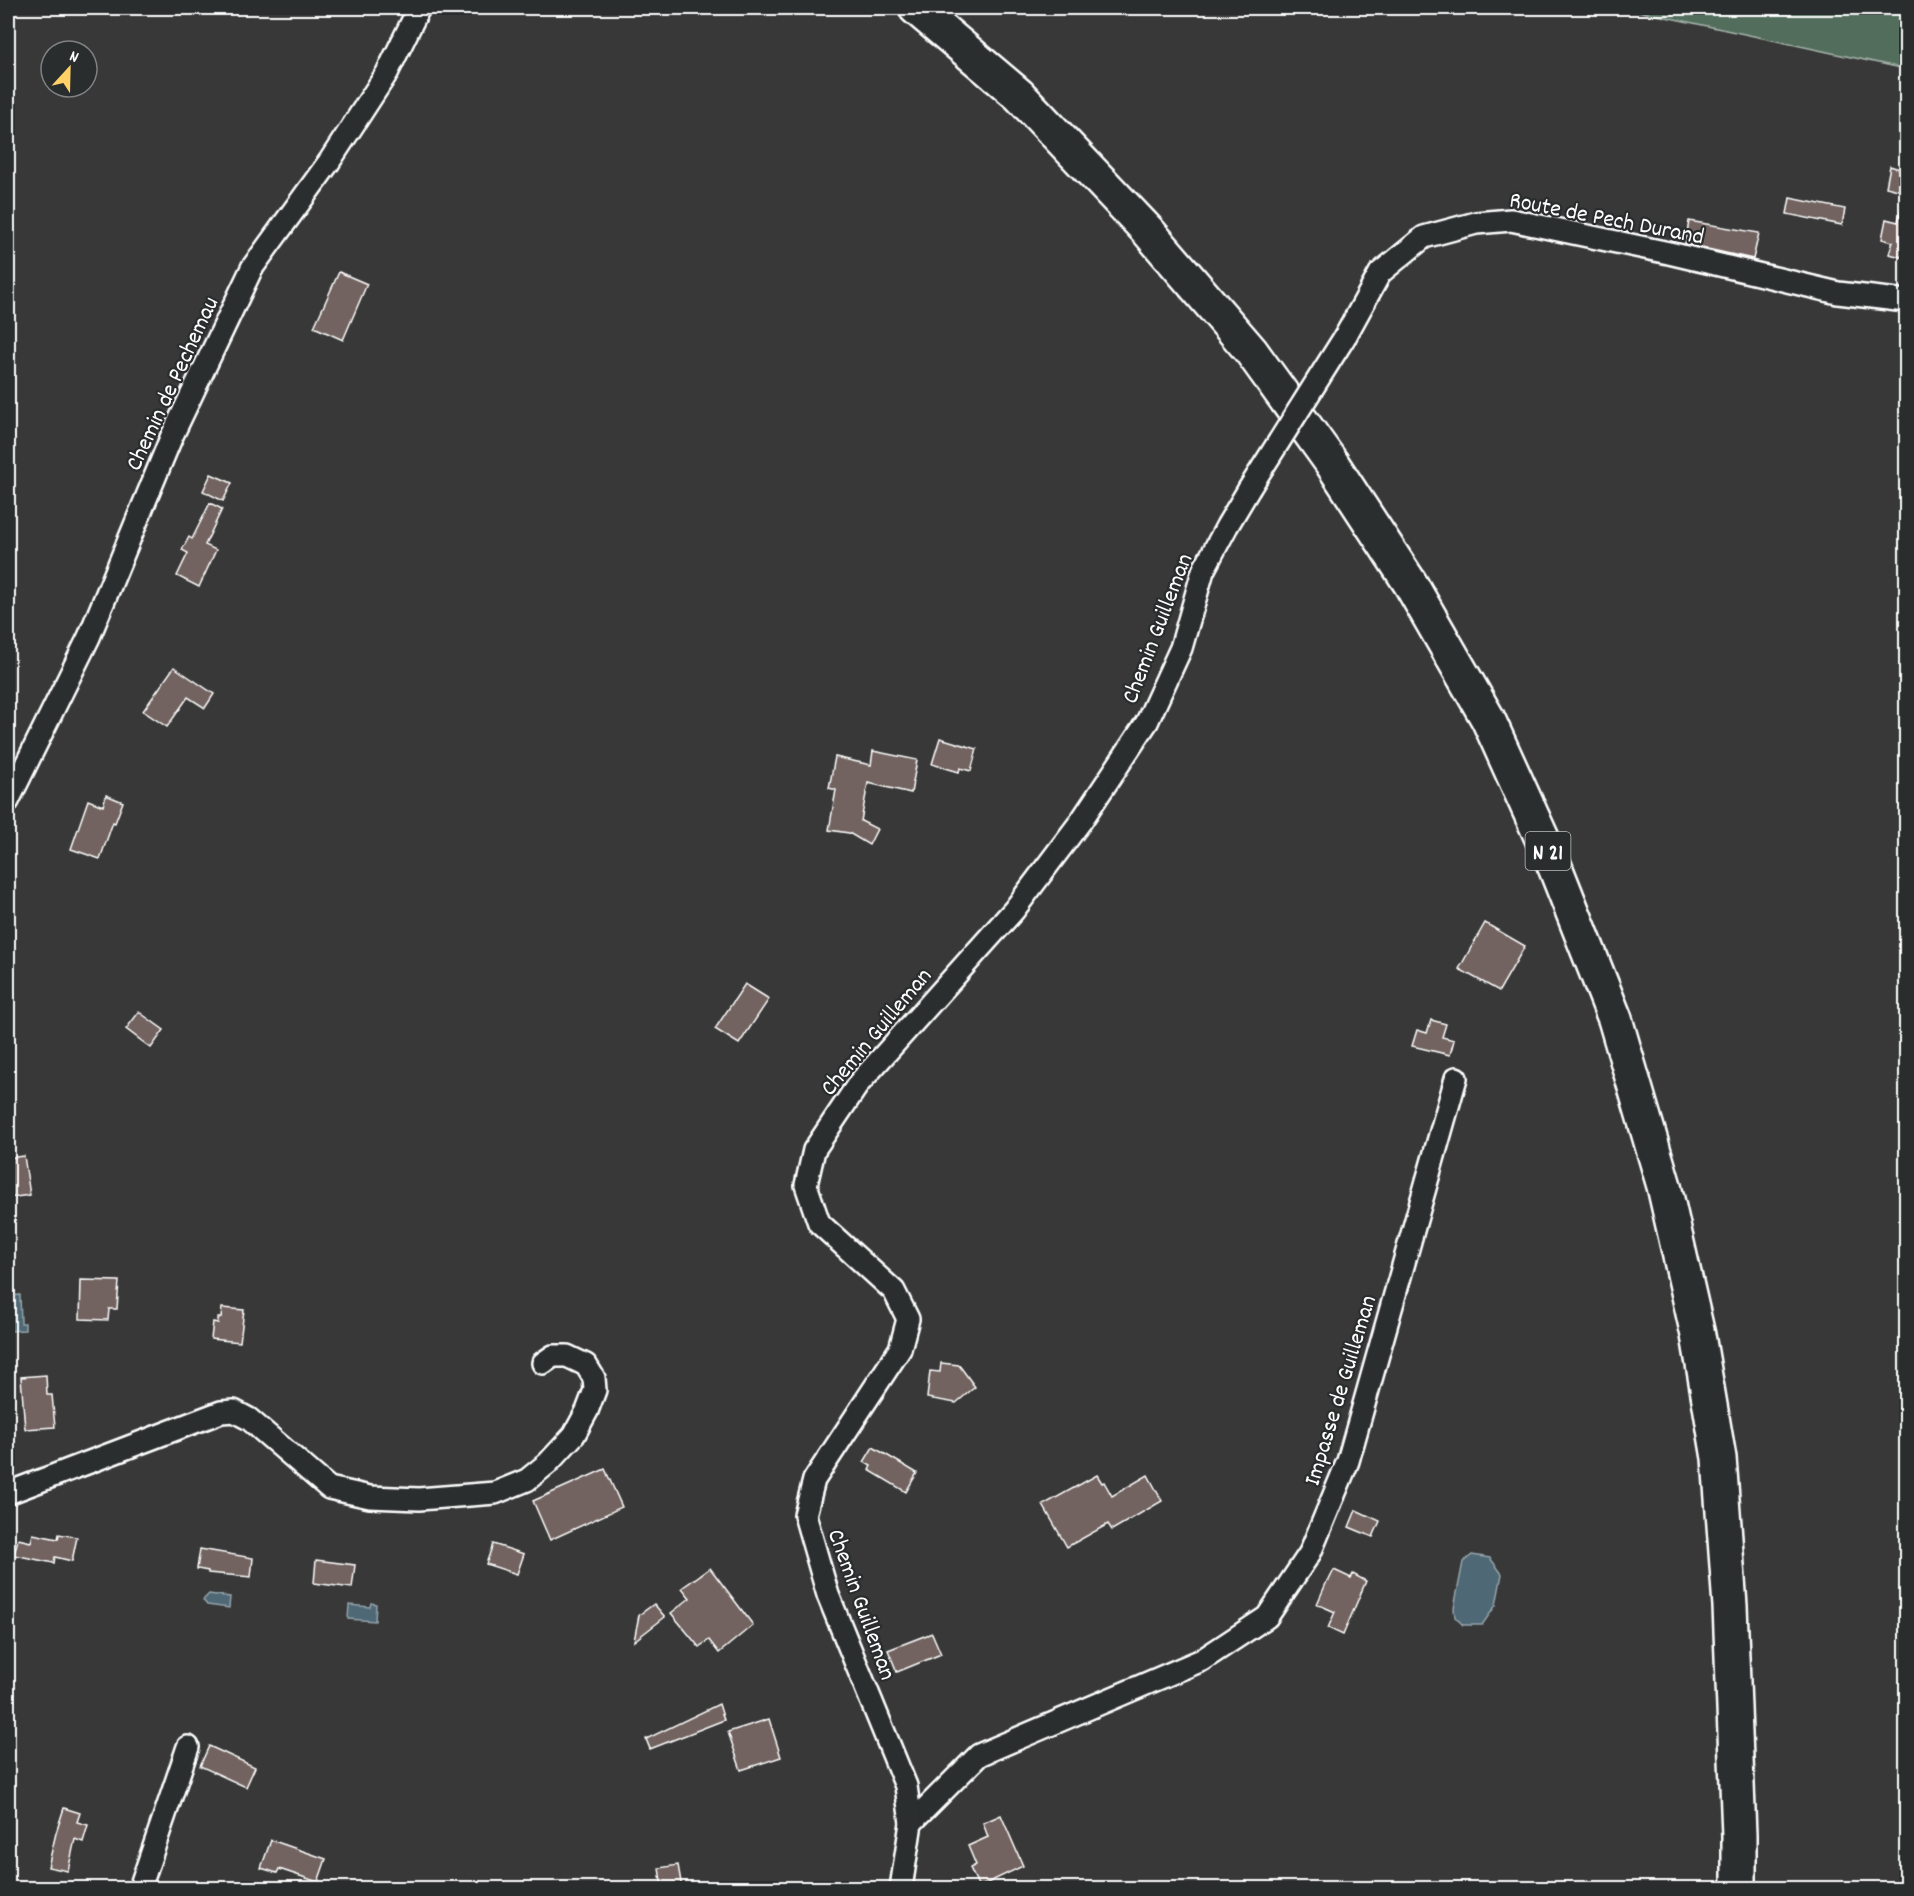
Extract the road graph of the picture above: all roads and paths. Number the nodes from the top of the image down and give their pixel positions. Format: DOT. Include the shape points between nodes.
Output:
graph roads {
  1 [pos="419,8"];
  2 [pos="916,8"];
  3 [pos="1906,301"];
  4 [pos="1249,489"];
  5 [pos="8,801"];
  6 [pos="1456,1078"];
  7 [pos="543,1363"];
  8 [pos="8,1493"];
  9 [pos="188,1747"];
  10 [pos="911,1823"];
  11 [pos="140,1888"];
  12 [pos="901,1888"];
  13 [pos="1739,1888"];
  1 -- 5 [label="street, Chemin de Pechemau" via="387,73 252,268 171,438 89,638"];
  2 -- 13 [label="main road, N 21" via="1019,96 1148,231 1251,351 1331,462 1410,583 1488,719 1556,867 1614,1019 1664,1186 1698,1335 1719,1458 1730,1606"];
  3 -- 4 [label="street, Route de Pech Durand, bridge" via="1838,293 1511,220 1476,223 1424,237 1380,273 1346,335"];
  4 -- 10 [label="street, Chemin Guilleman" via="1203,571 1181,648 1147,722 1081,821 1014,910 859,1083 814,1150 806,1185 819,1223 894,1292 908,1319 900,1349 814,1480 805,1515 828,1595 906,1786"];
  6 -- 10 [label="street, Impasse de Guilleman" via="1348,1461 1310,1553 1267,1617 1202,1660 980,1755"];
  7 -- 8 [label="street" via="553,1356 567,1356 586,1365 595,1389 587,1411 574,1435 548,1463 527,1480 495,1493 419,1499 370,1497 329,1488 249,1419 234,1411 221,1412"];
  9 -- 11 [label="street"];
  10 -- 12 [label="street, Chemin Guilleman"];
}
